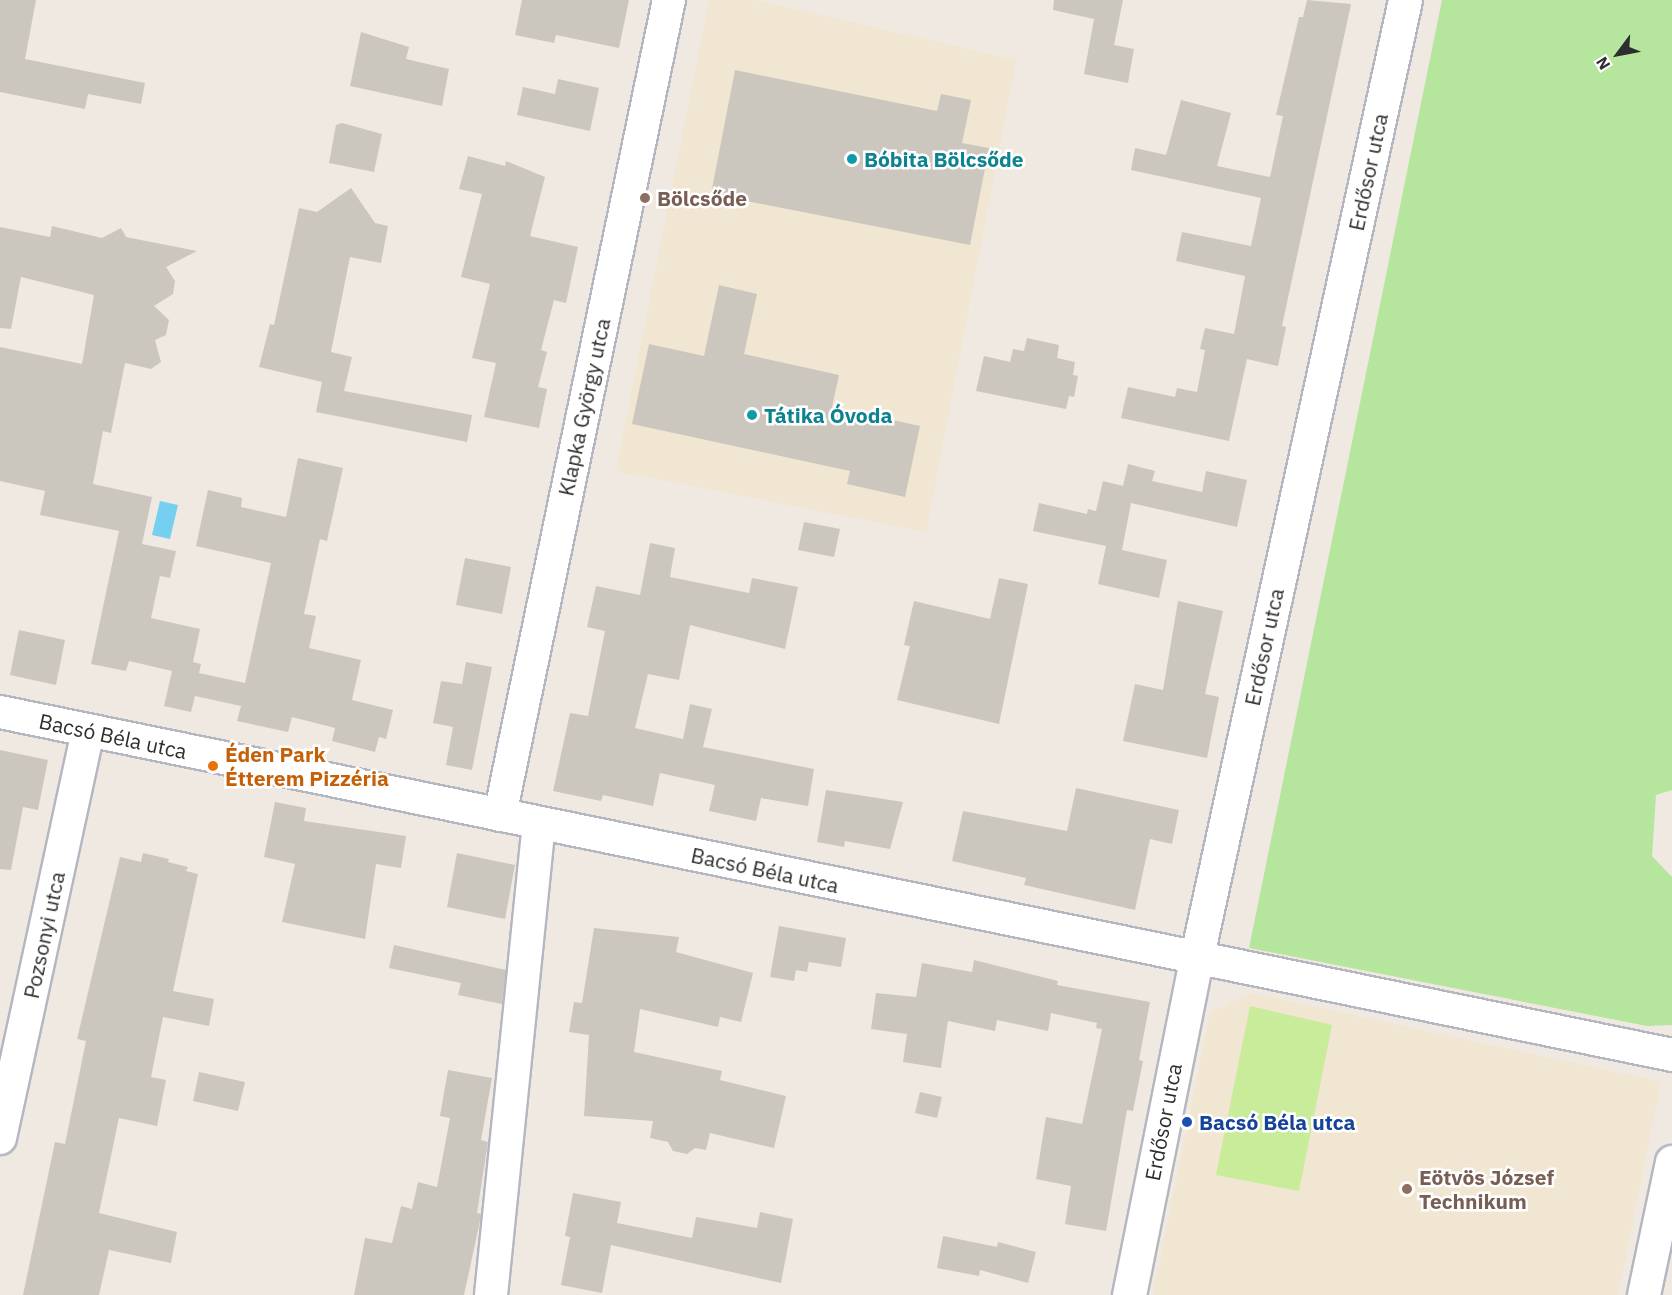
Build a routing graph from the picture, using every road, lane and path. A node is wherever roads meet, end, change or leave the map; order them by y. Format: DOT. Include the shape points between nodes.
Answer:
graph roads {
  1 [pos="669,0"];
  2 [pos="1405,0"];
  3 [pos="0,712"];
  4 [pos="88,731"];
  5 [pos="500,815"];
  6 [pos="539,823"];
  7 [pos="1196,960"];
  8 [pos="1672,1055"];
  9 [pos="0,1138"];
  10 [pos="1672,1162"];
  11 [pos="491,1295"];
  12 [pos="1129,1295"];
  13 [pos="1644,1295"];
  1 -- 5 [label="street, Klapka György utca"];
  2 -- 7 [label="street, Erdősor utca"];
  3 -- 4 [label="street, Bacsó Béla utca"];
  4 -- 5 [label="street, Bacsó Béla utca"];
  4 -- 9 [label="street, Pozsonyi utca"];
  5 -- 6 [label="street, Bacsó Béla utca"];
  6 -- 7 [label="street, Bacsó Béla utca"];
  6 -- 11 [label="street"];
  7 -- 8 [label="street, Bacsó Béla utca"];
  7 -- 12 [label="street, Erdősor utca"];
  10 -- 13 [label="street"];
}
